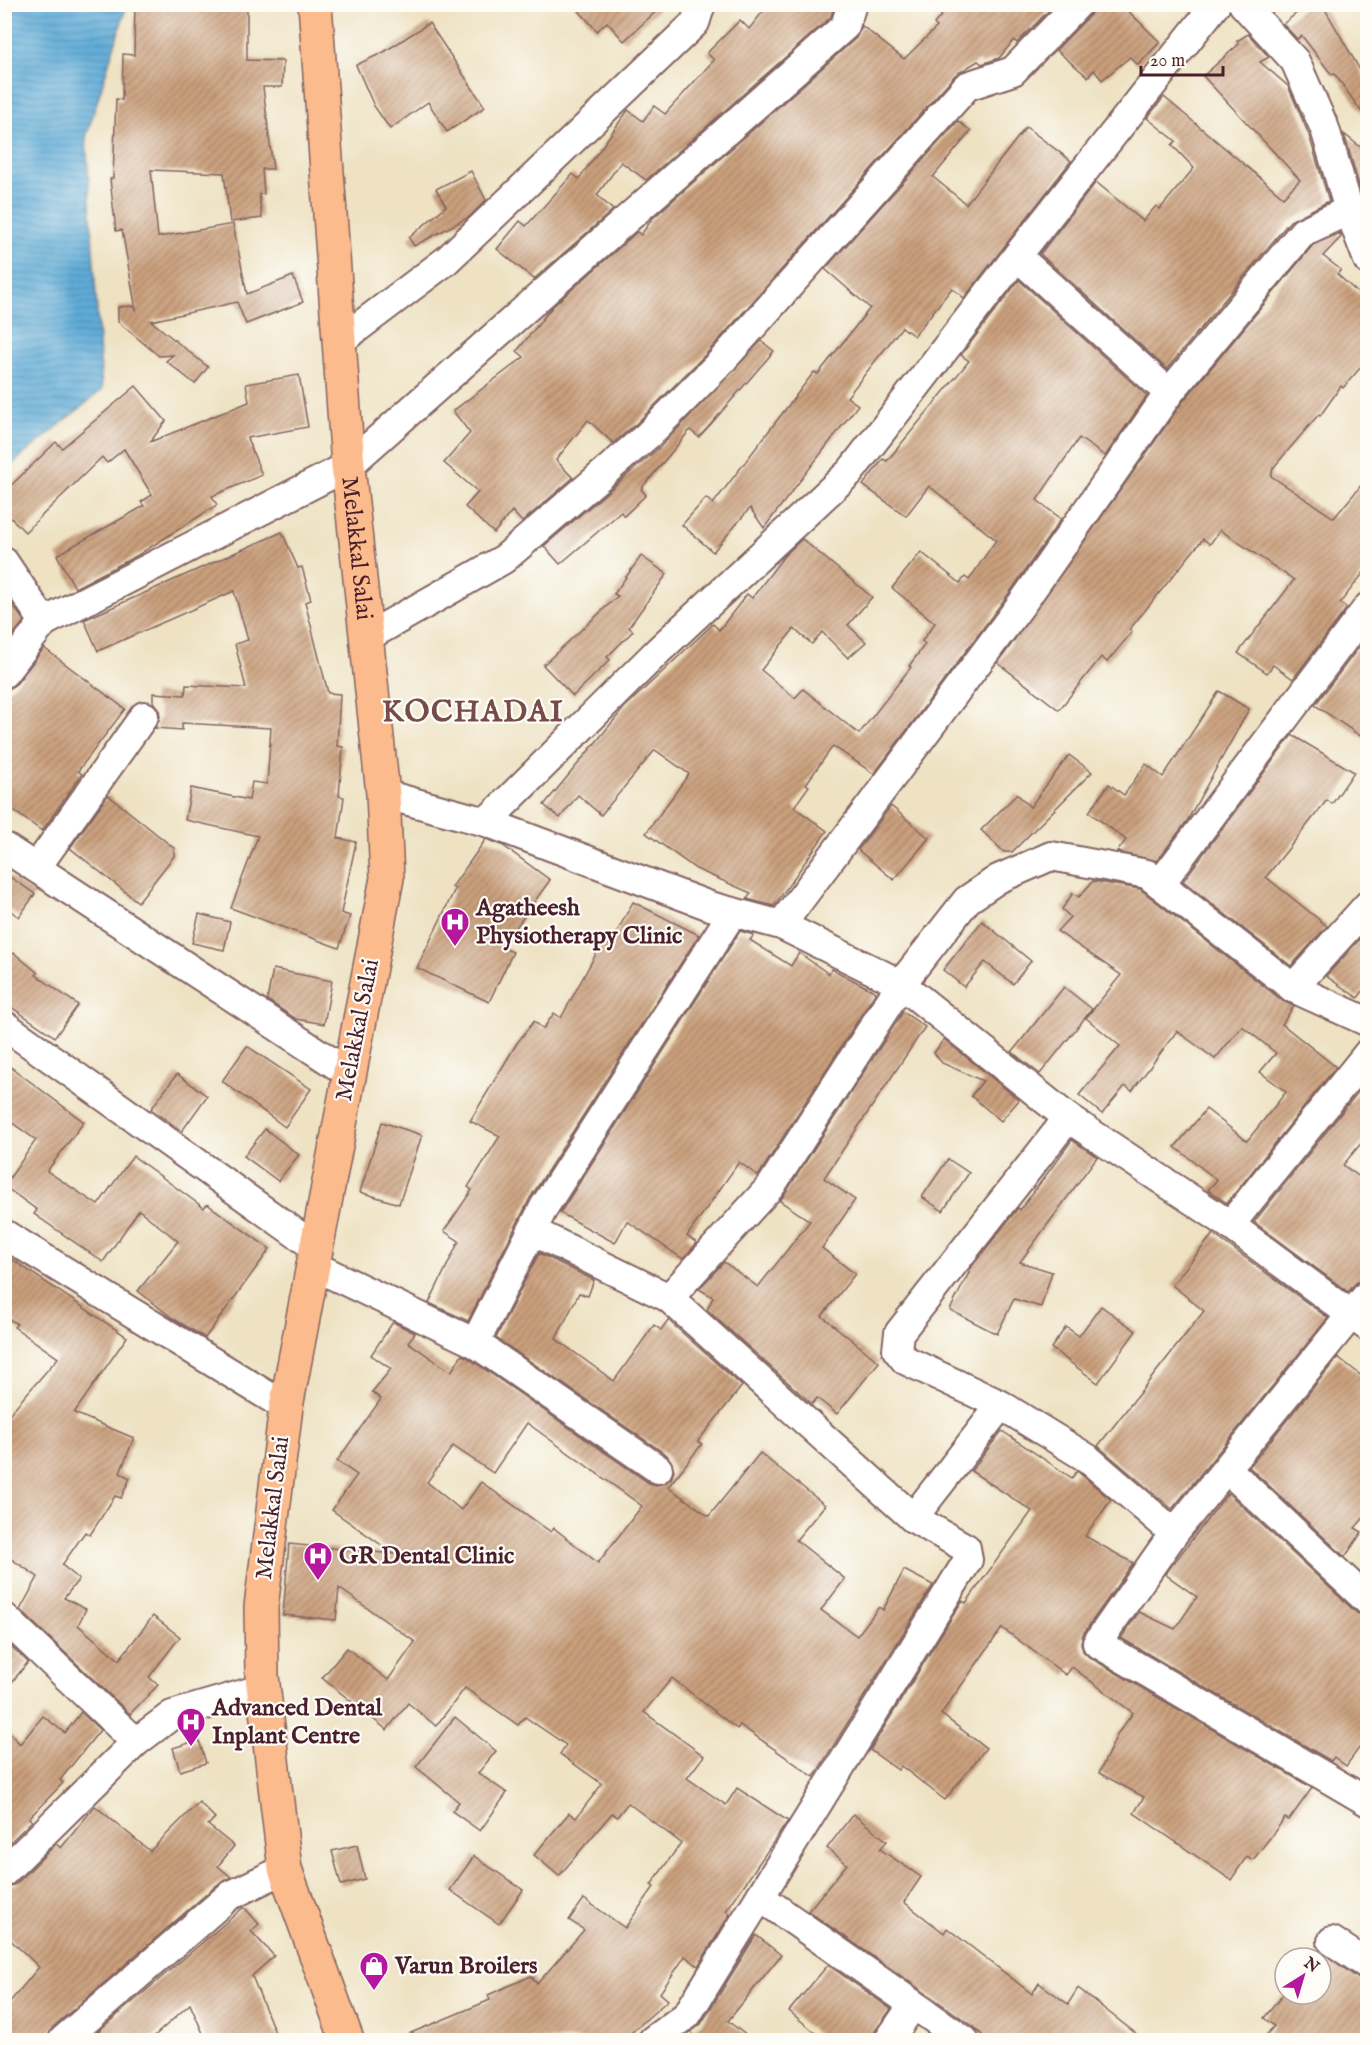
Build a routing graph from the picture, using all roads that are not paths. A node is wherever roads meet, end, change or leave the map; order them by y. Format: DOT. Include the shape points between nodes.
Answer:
graph roads {
  1 [pos="315,4"];
  2 [pos="701,4"];
  3 [pos="852,4"];
  4 [pos="1078,4"];
  5 [pos="1216,4"];
  6 [pos="1255,8"];
  7 [pos="1349,210"];
  8 [pos="1017,256"];
  9 [pos="1368,260"];
  10 [pos="340,341"];
  11 [pos="1169,393"];
  12 [pos="348,466"];
  13 [pos="4,562"];
  14 [pos="1368,607"];
  15 [pos="44,622"];
  16 [pos="367,637"];
  17 [pos="4,673"];
  18 [pos="144,716"];
  19 [pos="383,794"];
  20 [pos="486,822"];
  21 [pos="4,847"];
  22 [pos="36,868"];
  23 [pos="1160,884"];
  24 [pos="1368,905"];
  25 [pos="733,912"];
  26 [pos="781,925"];
  27 [pos="902,984"];
  28 [pos="1293,988"];
  29 [pos="1368,1022"];
  30 [pos="4,1025"];
  31 [pos="1368,1053"];
  32 [pos="351,1074"];
  33 [pos="1068,1118"];
  34 [pos="1230,1225"];
  35 [pos="532,1231"];
  36 [pos="4,1234"];
  37 [pos="314,1256"];
  38 [pos="669,1298"];
  39 [pos="1362,1311"];
  40 [pos="475,1343"];
  41 [pos="1001,1405"];
  42 [pos="286,1407"];
  43 [pos="658,1468"];
  44 [pos="1227,1469"];
  45 [pos="913,1518"];
  46 [pos="1174,1533"];
  47 [pos="1368,1601"];
  48 [pos="4,1617"];
  49 [pos="264,1688"];
  50 [pos="136,1742"];
  51 [pos="1368,1802"];
  52 [pos="285,1869"];
  53 [pos="4,1872"];
  54 [pos="760,1897"];
  55 [pos="1332,1941"];
  56 [pos="1368,1965"];
  57 [pos="914,2005"];
  58 [pos="63,2040"];
  59 [pos="347,2040"];
  60 [pos="653,2040"];
  61 [pos="889,2040"];
  62 [pos="964,2040"];
  1 -- 10 [label="main road, Melakkal Salai"];
  2 -- 10 [label="street" via="695,23 447,260"];
  3 -- 12 [label="street" via="845,26"];
  4 -- 16 [label="street" via="1013,71 967,86 719,364 648,435 504,559"];
  5 -- 8 [label="street"];
  6 -- 7 [label="street" via="1294,61 1325,129"];
  7 -- 9 [label="street"];
  7 -- 11 [label="street" via="1303,232"];
  8 -- 11 [label="street"];
  8 -- 20 [label="street" via="850,472 658,651"];
  10 -- 12 [label="main road, Melakkal Salai"];
  11 -- 26 [label="street" via="1023,602"];
  12 -- 15 [label="street"];
  12 -- 16 [label="main road, Melakkal Salai"];
  13 -- 15 [label="street"];
  14 -- 23 [label="street"];
  15 -- 17 [label="street"];
  16 -- 19 [label="main road, Melakkal Salai"];
  18 -- 22 [label="street"];
  19 -- 20 [label="street"];
  19 -- 32 [label="main road, Melakkal Salai" via="387,878"];
  20 -- 25 [label="street"];
  21 -- 22 [label="street"];
  22 -- 32 [label="street"];
  23 -- 27 [label="street" via="1147,874 1050,856 998,879 967,900"];
  23 -- 28 [label="street"];
  24 -- 28 [label="street"];
  25 -- 26 [label="street"];
  25 -- 35 [label="street"];
  26 -- 27 [label="street"];
  27 -- 33 [label="street"];
  27 -- 38 [label="street" via="771,1186"];
  28 -- 29 [label="street"];
  30 -- 37 [label="street"];
  31 -- 34 [label="street"];
  32 -- 37 [label="main road, Melakkal Salai"];
  33 -- 34 [label="street"];
  33 -- 41 [label="street" via="900,1333 897,1350 905,1360"];
  34 -- 39 [label="street"];
  35 -- 38 [label="street"];
  35 -- 40 [label="street"];
  36 -- 42 [label="street"];
  37 -- 40 [label="street"];
  37 -- 42 [label="main road, Melakkal Salai"];
  38 -- 45 [label="street"];
  39 -- 44 [label="street" via="1265,1417"];
  40 -- 43 [label="street"];
  41 -- 45 [label="street"];
  41 -- 46 [label="street" via="1087,1458"];
  42 -- 49 [label="main road, Melakkal Salai" via="261,1607"];
  44 -- 46 [label="street"];
  44 -- 47 [label="street"];
  45 -- 54 [label="street" via="966,1548 968,1560"];
  46 -- 51 [label="street" via="1097,1643"];
  48 -- 50 [label="street"];
  49 -- 50 [label="street" via="172,1715"];
  49 -- 52 [label="main road, Melakkal Salai"];
  50 -- 53 [label="street"];
  52 -- 58 [label="street" via="229,1896"];
  52 -- 59 [label="main road, Melakkal Salai"];
  54 -- 57 [label="street"];
  54 -- 60 [label="street" via="687,2015"];
  55 -- 56 [label="street"];
  57 -- 61 [label="street"];
  57 -- 62 [label="street"];
}
